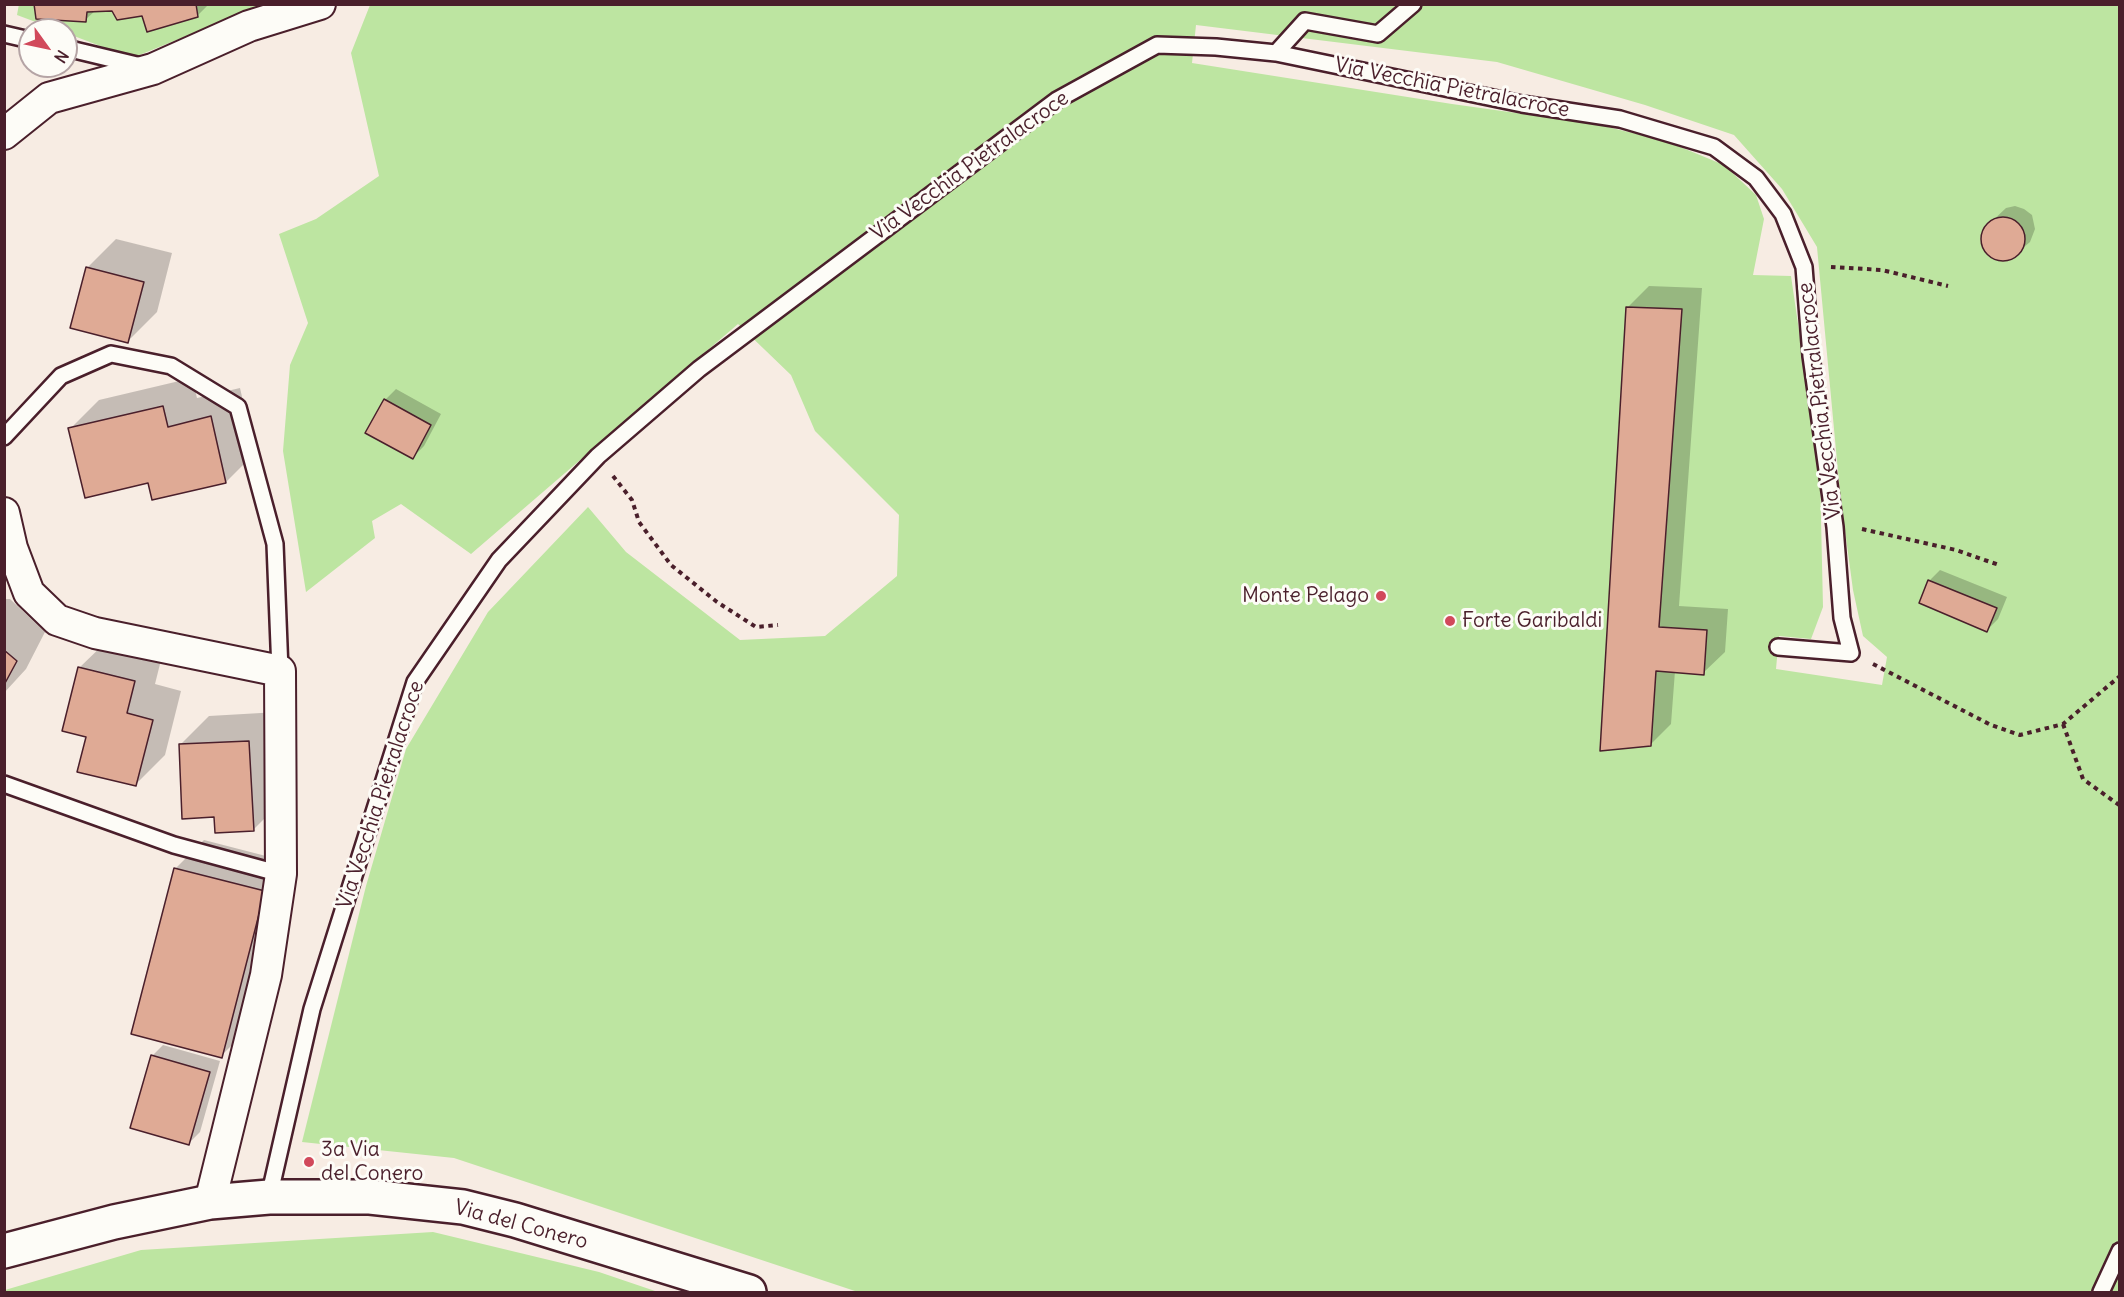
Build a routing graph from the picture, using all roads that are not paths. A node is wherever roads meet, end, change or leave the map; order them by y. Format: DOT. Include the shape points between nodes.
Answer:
graph roads {
  1 [pos="320,4"];
  2 [pos="1413,4"];
  3 [pos="78,51"];
  4 [pos="1276,53"];
  5 [pos="153,69"];
  6 [pos="4,134"];
  7 [pos="4,437"];
  8 [pos="4,513"];
  9 [pos="1778,647"];
  10 [pos="280,671"];
  11 [pos="4,784"];
  12 [pos="281,874"];
  13 [pos="269,1197"];
  14 [pos="210,1202"];
  15 [pos="4,1251"];
  16 [pos="2120,1251"];
  17 [pos="749,1293"];
  18 [pos="2100,1293"];
  1 -- 5 [label="street" via="249,26"];
  2 -- 4 [label="lane" via="1378,34 1305,21"];
  3 -- 5 [label="lane"];
  4 -- 9 [label="lane, Via Vecchia Pietralacroce" via="1522,104 1620,119 1714,147 1756,178 1783,214 1804,267 1842,618 1851,653"];
  4 -- 13 [label="lane, Via Vecchia Pietralacroce" via="1157,45 1057,100 699,369 598,456 499,560 415,682 312,1009"];
  5 -- 6 [label="street" via="49,98"];
  7 -- 10 [label="lane" via="61,376 111,354 171,366 238,407 275,544"];
  8 -- 10 [label="street" via="29,593 57,620 95,633"];
  10 -- 12 [label="street"];
  11 -- 12 [label="lane" via="174,845"];
  12 -- 14 [label="street" via="266,975"];
  13 -- 14 [label="main road, Via del Conero"];
  13 -- 17 [label="main road, Via del Conero" via="370,1197 463,1207"];
  14 -- 15 [label="main road, Via del Conero"];
  16 -- 18 [label="lane"];
}
